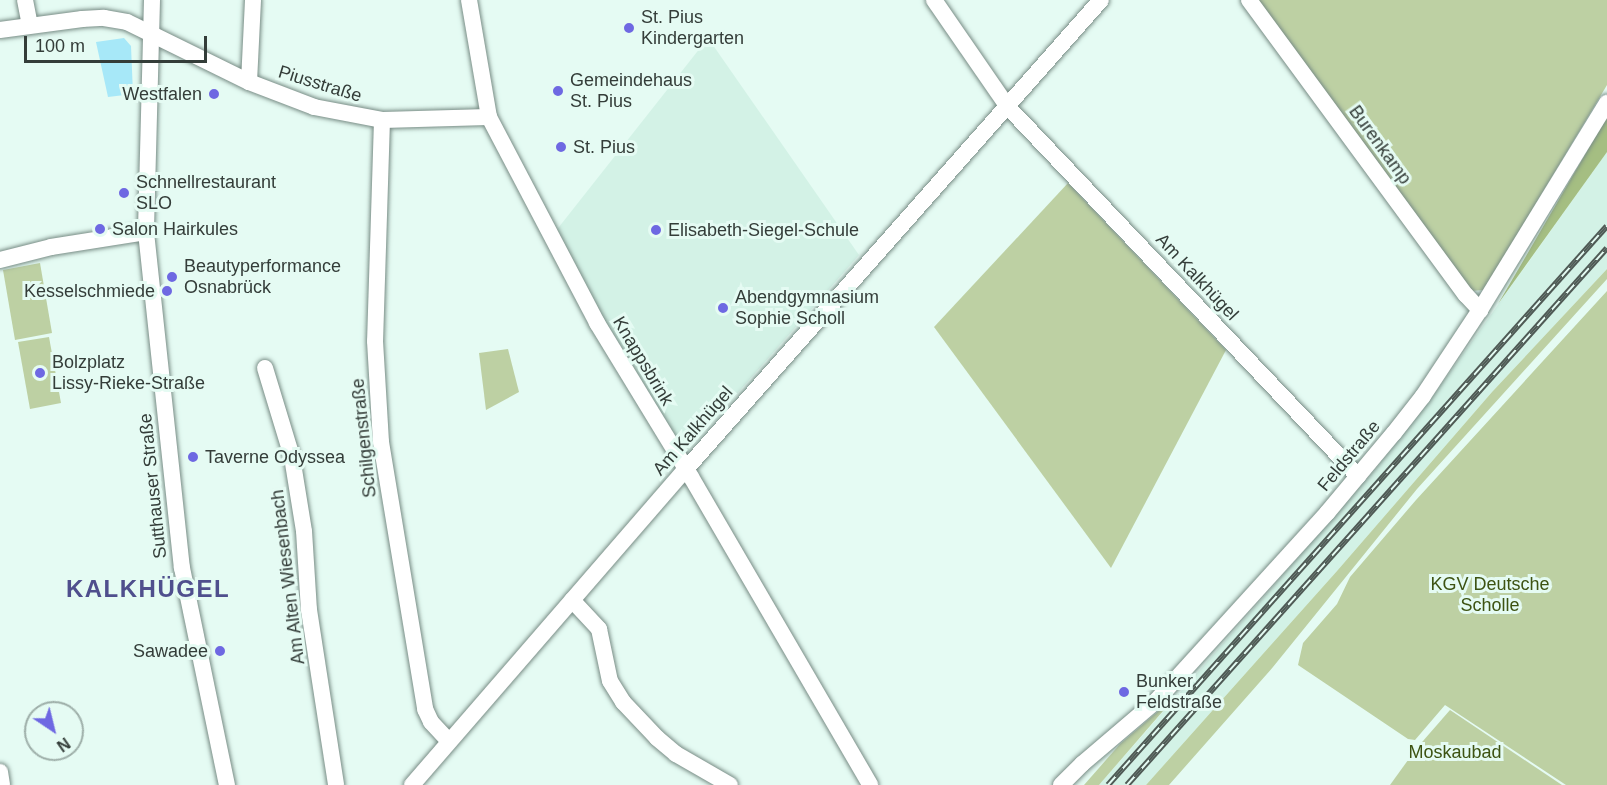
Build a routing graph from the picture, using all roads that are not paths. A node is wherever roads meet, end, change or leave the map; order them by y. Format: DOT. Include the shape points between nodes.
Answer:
graph roads {
  1 [pos="25,0"];
  2 [pos="152,0"];
  3 [pos="254,0"];
  4 [pos="469,0"];
  5 [pos="934,0"];
  6 [pos="1101,0"];
  7 [pos="1249,0"];
  8 [pos="30,25"];
  9 [pos="0,30"];
  10 [pos="152,33"];
  11 [pos="249,82"];
  12 [pos="1607,103"];
  13 [pos="1007,106"];
  14 [pos="489,117"];
  15 [pos="382,120"];
  16 [pos="146,232"];
  17 [pos="0,260"];
  18 [pos="1480,310"];
  19 [pos="265,368"];
  20 [pos="686,469"];
  21 [pos="1358,476"];
  22 [pos="572,600"];
  23 [pos="449,741"];
  24 [pos="0,772"];
  25 [pos="2,785"];
  26 [pos="227,785"];
  27 [pos="336,785"];
  28 [pos="412,785"];
  29 [pos="730,785"];
  30 [pos="870,785"];
  31 [pos="1061,785"];
  1 -- 8 [label="street"];
  2 -- 10 [label="street, Sutthauser Straße"];
  3 -- 11 [label="street"];
  4 -- 14 [label="street, Knappsbrink"];
  5 -- 13 [label="street"];
  6 -- 13 [label="street, Am Kalkhügel"];
  7 -- 18 [label="street, Burenkamp" via="1459,287"];
  8 -- 9 [label="street, Piusstraße"];
  8 -- 10 [label="street, Piusstraße" via="104,18 127,22"];
  10 -- 11 [label="street, Piusstraße"];
  10 -- 16 [label="street, Sutthauser Straße"];
  11 -- 15 [label="street, Piusstraße" via="314,107"];
  12 -- 18 [label="street, Feldstraße"];
  13 -- 20 [label="street, Am Kalkhügel"];
  13 -- 21 [label="street, Am Kalkhügel"];
  14 -- 15 [label="street, Piusstraße"];
  14 -- 20 [label="street, Knappsbrink" via="597,323"];
  15 -- 23 [label="street, Schilgenstraße" via="375,341 381,442 425,709"];
  16 -- 17 [label="street" via="51,247"];
  16 -- 26 [label="street, Sutthauser Straße" via="182,567"];
  18 -- 21 [label="street, Feldstraße" via="1423,396"];
  19 -- 27 [label="street, Am Alten Wiesenbach" via="292,457 304,531 309,610"];
  20 -- 22 [label="street, Am Kalkhügel"];
  20 -- 30 [label="street, Knappsbrink"];
  21 -- 31 [label="street, Feldstraße" via="1156,701"];
  22 -- 23 [label="street, Am Kalkhügel"];
  22 -- 29 [label="street" via="599,629 610,681 623,702 676,754"];
  23 -- 28 [label="street, Am Kalkhügel"];
  24 -- 25 [label="street"];
}
